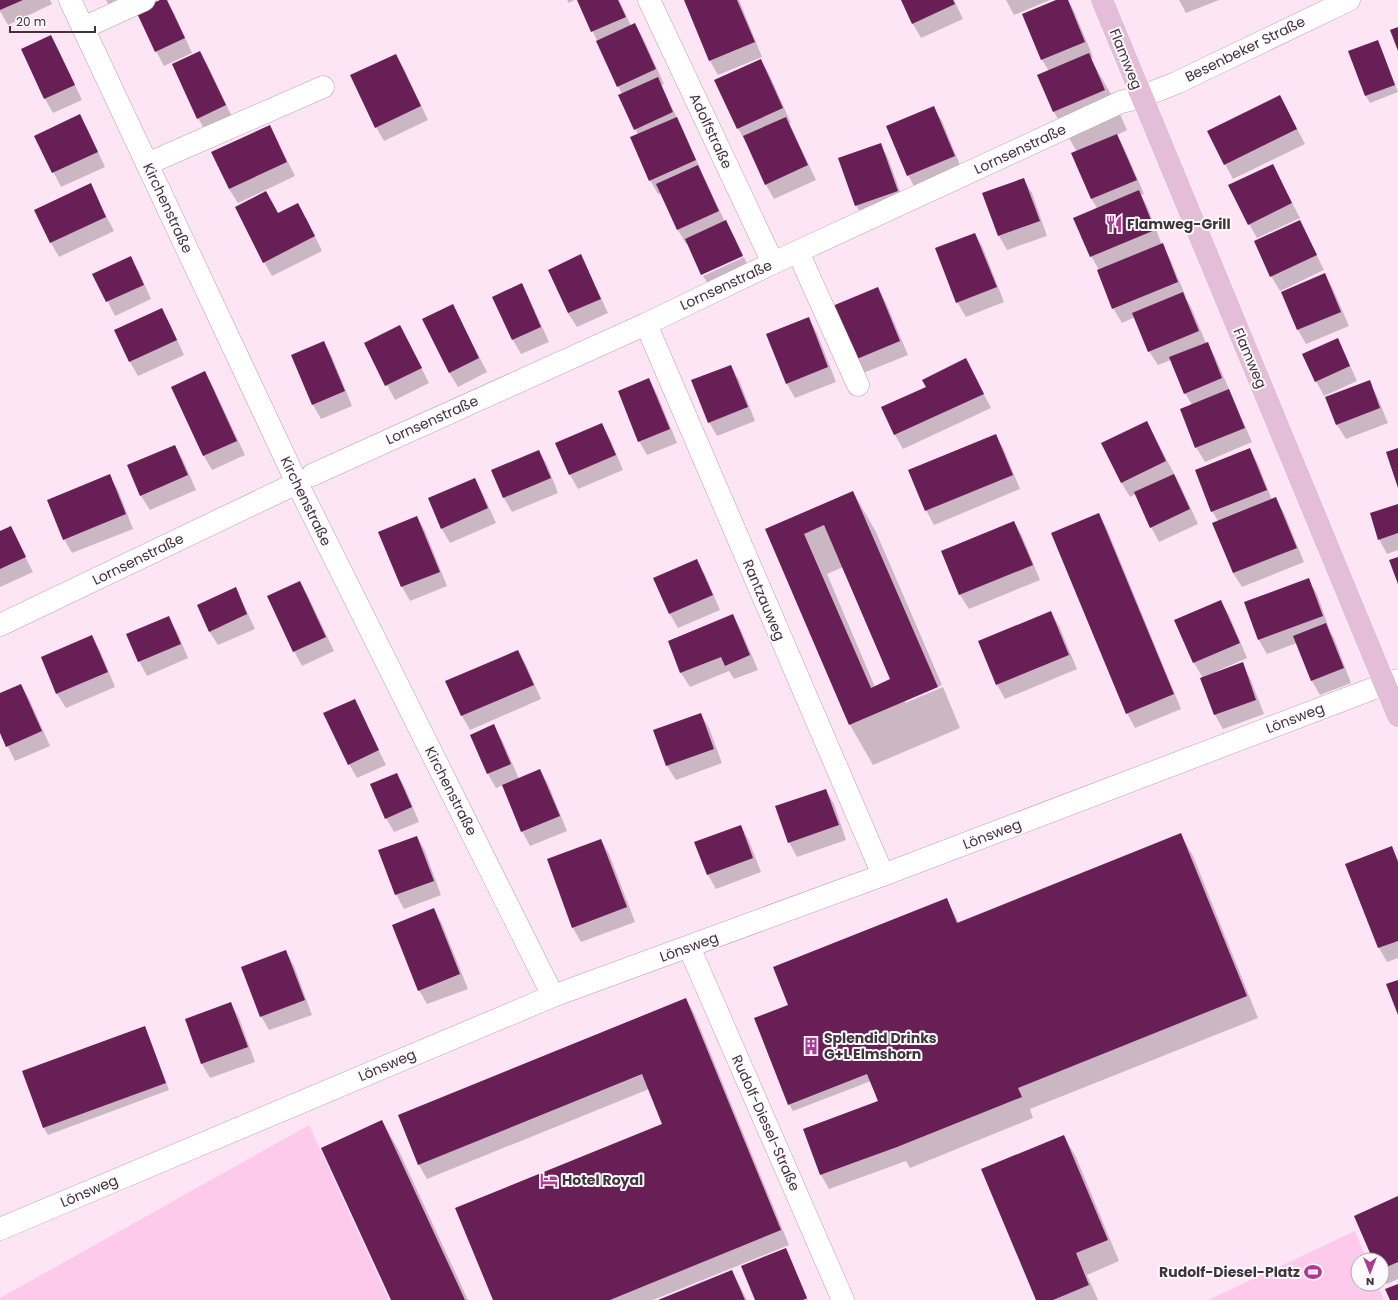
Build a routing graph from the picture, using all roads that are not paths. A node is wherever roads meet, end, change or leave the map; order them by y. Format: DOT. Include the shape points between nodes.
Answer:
graph roads {
  1 [pos="70,0"];
  2 [pos="144,0"];
  3 [pos="649,0"];
  4 [pos="1102,0"];
  5 [pos="1338,2"];
  6 [pos="83,28"];
  7 [pos="323,87"];
  8 [pos="1141,97"];
  9 [pos="147,164"];
  10 [pos="798,252"];
  11 [pos="773,263"];
  12 [pos="646,324"];
  13 [pos="858,385"];
  14 [pos="304,479"];
  15 [pos="0,625"];
  16 [pos="1392,682"];
  17 [pos="1398,716"];
  18 [pos="882,875"];
  19 [pos="689,946"];
  20 [pos="553,996"];
  21 [pos="0,1229"];
  22 [pos="843,1300"];
  1 -- 6 [label="street, Kirchenstraße"];
  2 -- 6 [label="street"];
  3 -- 11 [label="street, Adolfstraße"];
  4 -- 8 [label="main road, Flamweg"];
  5 -- 8 [label="street, Besenbeker Straße"];
  6 -- 9 [label="street, Kirchenstraße"];
  7 -- 9 [label="street"];
  8 -- 10 [label="street, Lornsenstraße" via="1121,102"];
  8 -- 16 [label="main road, Flamweg"];
  9 -- 14 [label="street, Kirchenstraße"];
  10 -- 11 [label="street, Lornsenstraße"];
  10 -- 13 [label="street"];
  11 -- 12 [label="street, Lornsenstraße"];
  12 -- 14 [label="street, Lornsenstraße"];
  12 -- 18 [label="street, Rantzauweg"];
  14 -- 15 [label="street, Lornsenstraße"];
  14 -- 20 [label="street, Kirchenstraße"];
  16 -- 17 [label="main road, Flamweg"];
  16 -- 18 [label="street, Lönsweg"];
  18 -- 19 [label="street, Lönsweg"];
  19 -- 20 [label="street, Lönsweg"];
  19 -- 22 [label="street, Rudolf-Diesel-Straße"];
  20 -- 21 [label="street, Lönsweg"];
}
